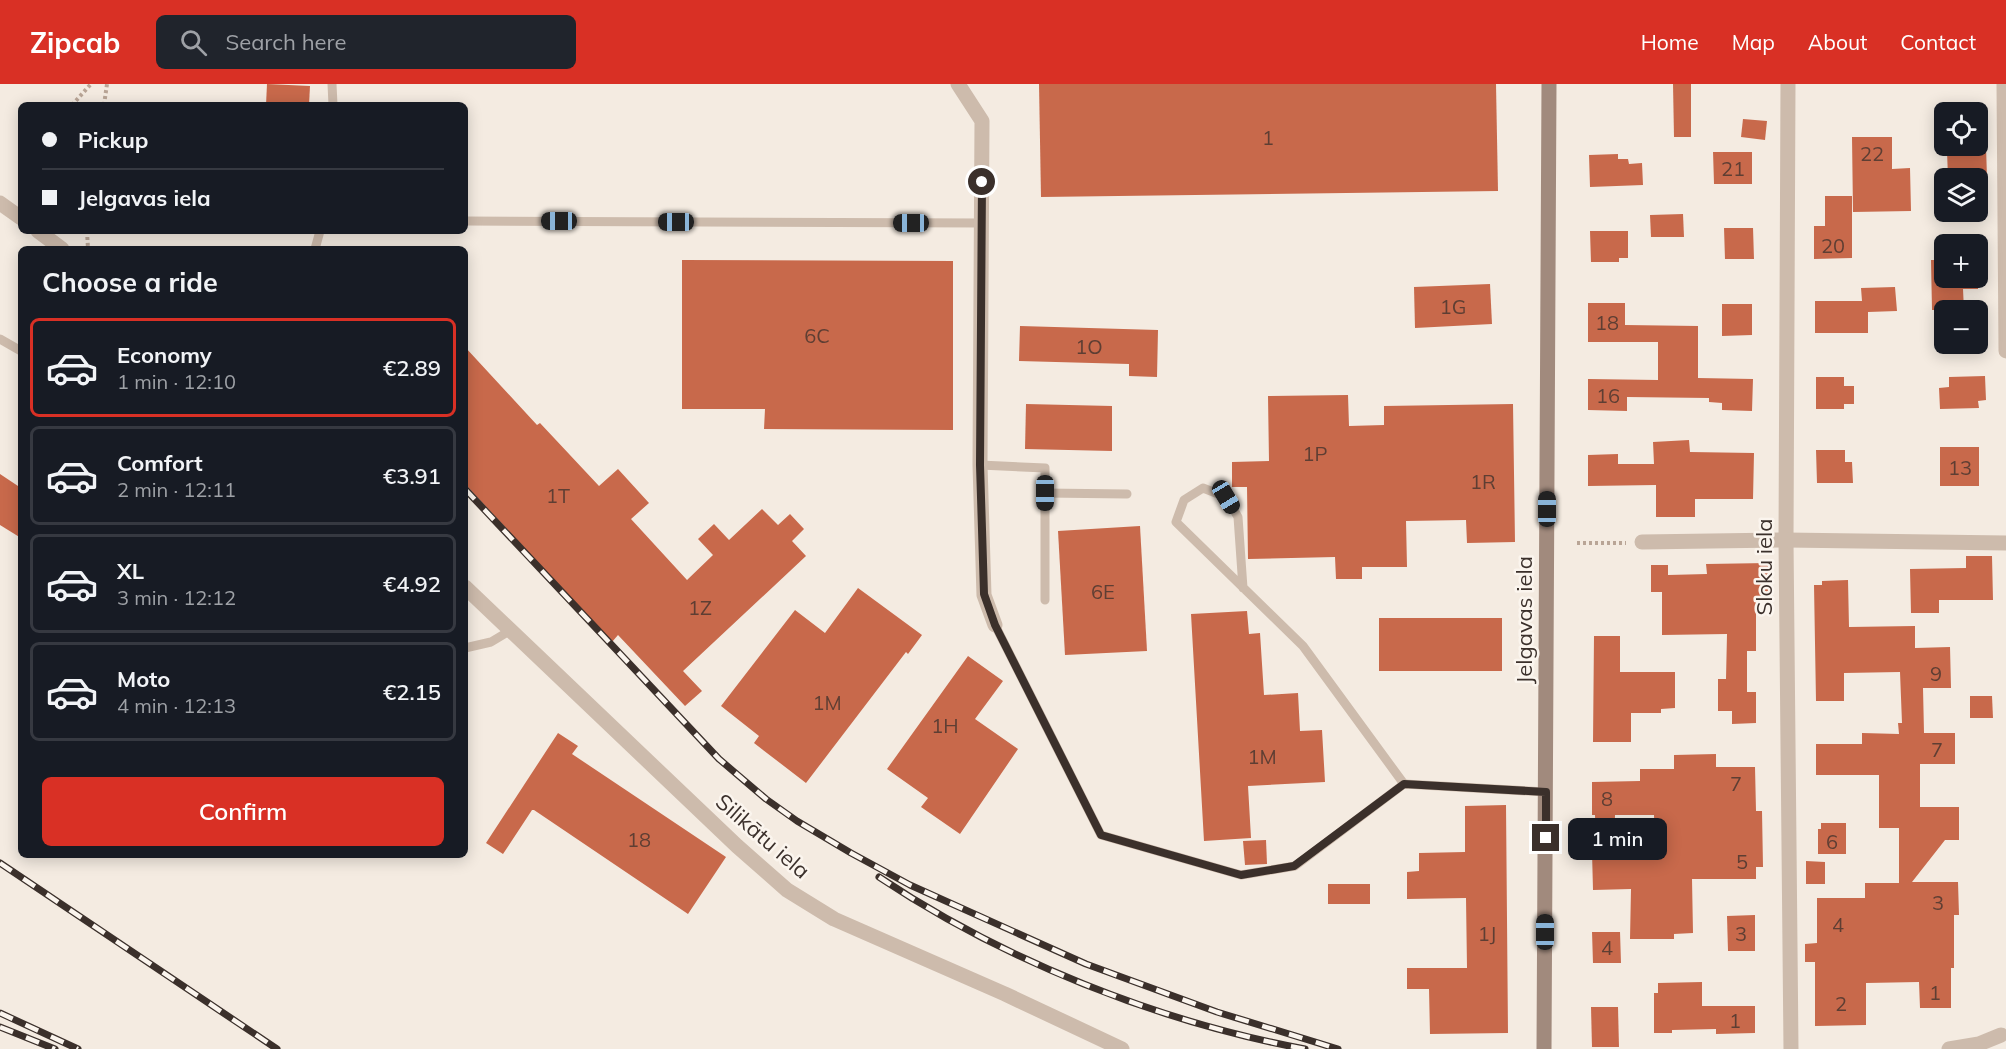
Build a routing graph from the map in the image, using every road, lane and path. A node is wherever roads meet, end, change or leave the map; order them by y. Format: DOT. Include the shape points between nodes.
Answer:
graph roads {
  1 [pos="91,84"];
  2 [pos="107,84"];
  3 [pos="332,84"];
  4 [pos="958,84"];
  5 [pos="1549,84"];
  6 [pos="1788,84"];
  7 [pos="2004,84"];
  8 [pos="75,102"];
  9 [pos="104,102"];
  10 [pos="333,102"];
  11 [pos="0,203"];
  12 [pos="18,216"];
  13 [pos="468,221"];
  14 [pos="982,223"];
  15 [pos="42,234"];
  16 [pos="58,246"];
  17 [pos="0,339"];
  18 [pos="18,349"];
  19 [pos="2006,351"];
  20 [pos="980,465"];
  21 [pos="1045,493"];
  22 [pos="1127,494"];
  23 [pos="1786,540"];
  24 [pos="1642,542"];
  25 [pos="1577,543"];
  26 [pos="2006,543"];
  27 [pos="1243,588"];
  28 [pos="468,590"];
  29 [pos="1044,600"];
  30 [pos="995,625"];
  31 [pos="511,630"];
  32 [pos="468,647"];
  33 [pos="1404,784"];
  34 [pos="1546,792"];
  35 [pos="2004,1032"];
  36 [pos="1122,1049"];
  37 [pos="1545,1049"];
  38 [pos="1791,1049"];
  39 [pos="1949,1049"];
  1 -- 8 [label="path"];
  2 -- 9 [label="path"];
  3 -- 10 [label="lane"];
  4 -- 14 [label="street" via="982,121"];
  5 -- 34 [label="street, Jelgavas iela"];
  6 -- 23 [label="street, Sloku iela"];
  7 -- 19 [label="street"];
  11 -- 12 [label="street"];
  13 -- 14 [label="lane"];
  14 -- 20 [label="street"];
  15 -- 16 [label="street"];
  17 -- 18 [label="lane"];
  20 -- 21 [label="lane" via="1045,468"];
  20 -- 30 [label="street" via="984,594"];
  21 -- 22 [label="lane"];
  21 -- 29 [label="lane"];
  23 -- 24 [label="street"];
  23 -- 26 [label="street"];
  23 -- 38 [label="street, Sloku iela"];
  24 -- 25 [label="path"];
  27 -- 27 [label="lane" via="1176,522 1184,500 1203,488 1226,497 1238,517"];
  27 -- 33 [label="lane" via="1303,646"];
  28 -- 31 [label="street, Silikātu iela"];
  30 -- 33 [label="lane" via="1101,835 1241,875 1294,866"];
  31 -- 32 [label="lane" via="491,642"];
  31 -- 36 [label="street, Silikātu iela" via="787,890 834,919"];
  33 -- 34 [label="lane"];
  34 -- 37 [label="street, Jelgavas iela"];
  35 -- 39 [label="street" via="1978,1044"];
}
